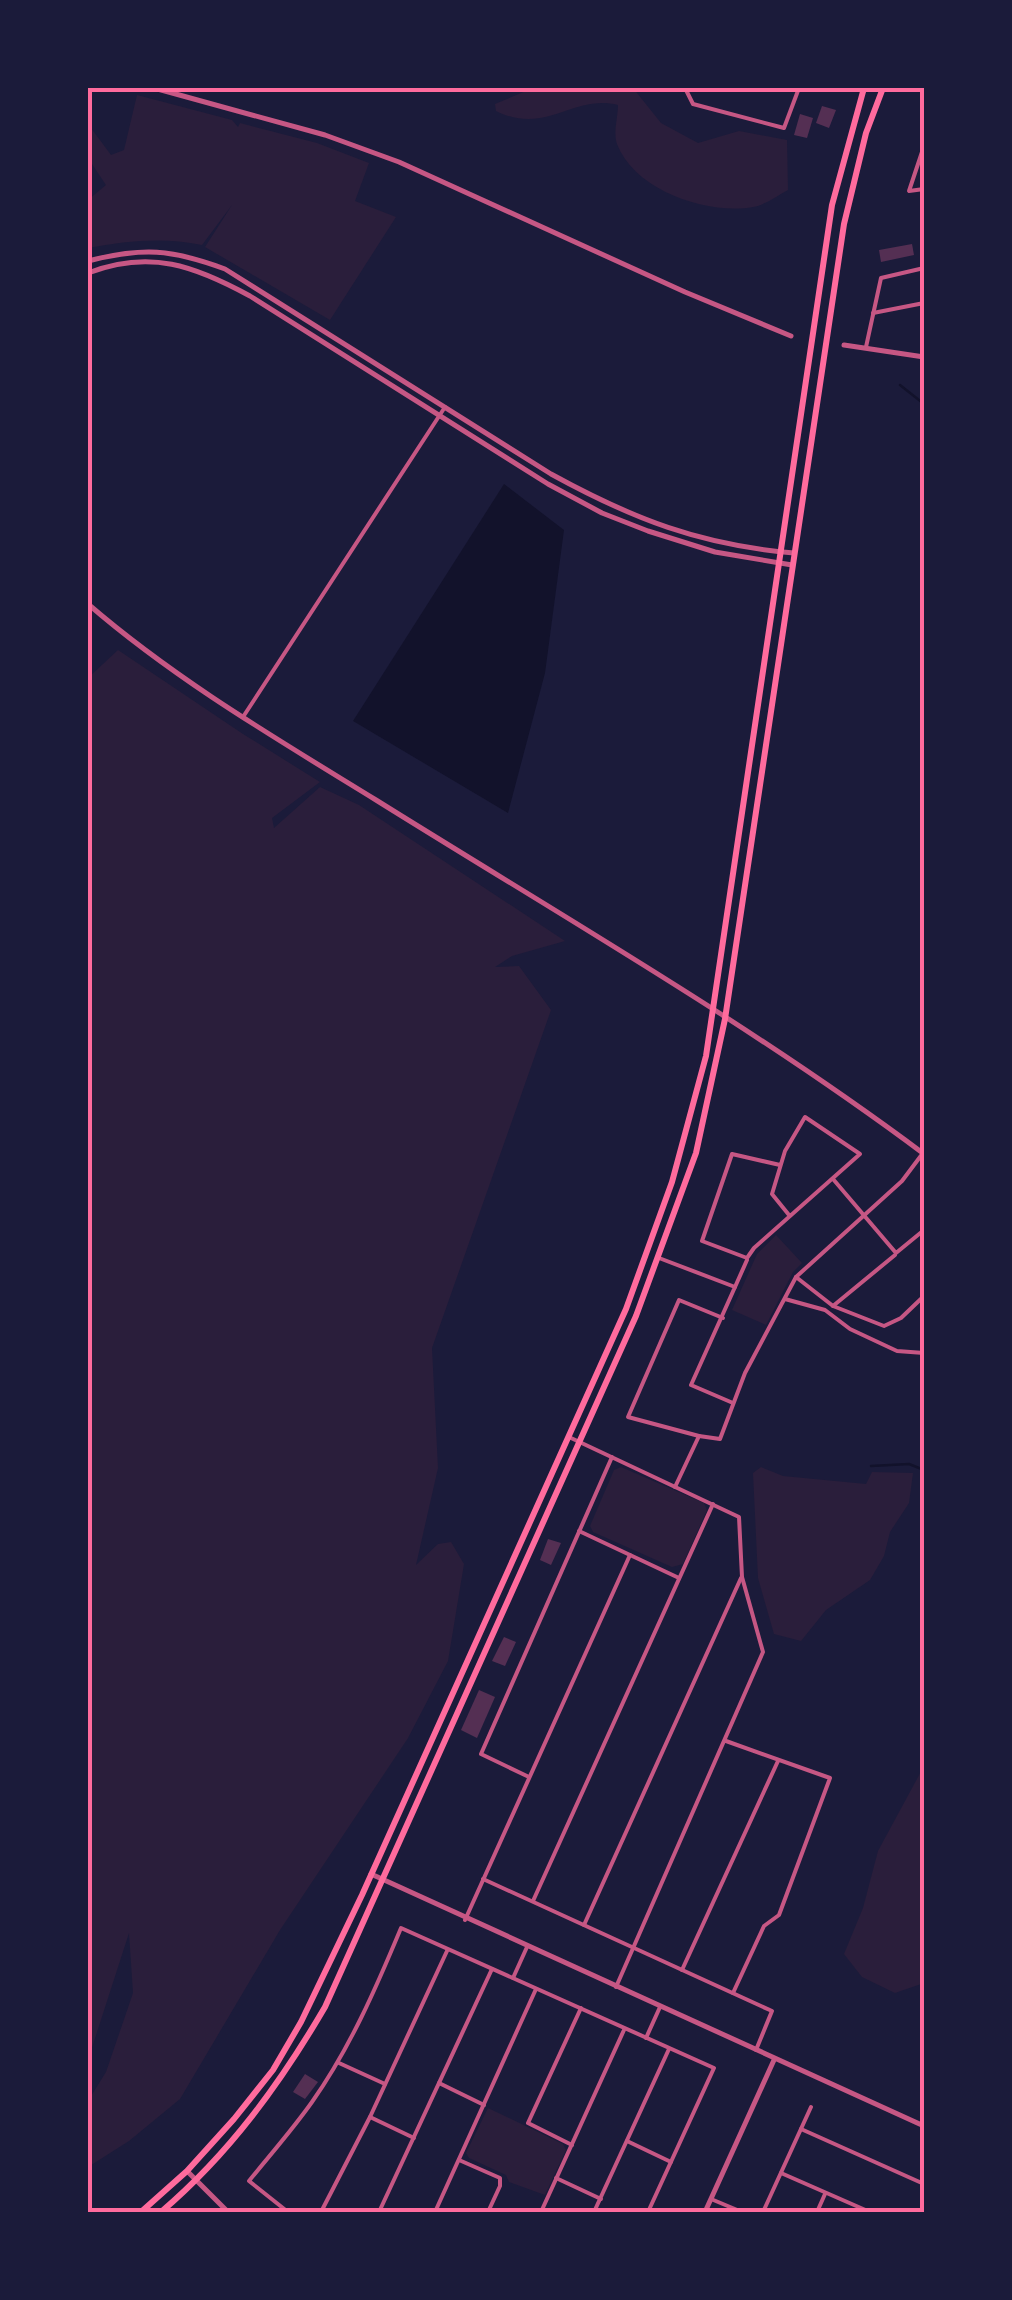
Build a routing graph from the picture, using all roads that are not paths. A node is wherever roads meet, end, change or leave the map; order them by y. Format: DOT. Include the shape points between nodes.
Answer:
graph roads {
  1 [pos="154,88"];
  2 [pos="685,88"];
  3 [pos="800,88"];
  4 [pos="864,88"];
  5 [pos="882,88"];
  6 [pos="924,146"];
  7 [pos="924,189"];
  8 [pos="88,261"];
  9 [pos="924,268"];
  10 [pos="88,273"];
  11 [pos="924,303"];
  12 [pos="873,313"];
  13 [pos="792,336"];
  14 [pos="844,344"];
  15 [pos="866,348"];
  16 [pos="924,357"];
  17 [pos="445,407"];
  18 [pos="439,415"];
  19 [pos="782,552"];
  20 [pos="794,554"];
  21 [pos="780,563"];
  22 [pos="792,565"];
  23 [pos="88,604"];
  24 [pos="243,718"];
  25 [pos="713,1011"];
  26 [pos="725,1019"];
  27 [pos="924,1154"];
  28 [pos="780,1165"];
  29 [pos="833,1179"];
  30 [pos="790,1215"];
  31 [pos="865,1216"];
  32 [pos="924,1230"];
  33 [pos="896,1253"];
  34 [pos="658,1258"];
  35 [pos="747,1258"];
  36 [pos="796,1277"];
  37 [pos="735,1288"];
  38 [pos="924,1296"];
  39 [pos="785,1299"];
  40 [pos="833,1306"];
  41 [pos="723,1318"];
  42 [pos="924,1353"];
  43 [pos="733,1403"];
  44 [pos="567,1436"];
  45 [pos="699,1436"];
  46 [pos="580,1442"];
  47 [pos="612,1457"];
  48 [pos="676,1487"];
  49 [pos="713,1504"];
  50 [pos="580,1531"];
  51 [pos="630,1555"];
  52 [pos="742,1577"];
  53 [pos="680,1578"];
  54 [pos="726,1741"];
  55 [pos="778,1762"];
  56 [pos="530,1776"];
  57 [pos="371,1874"];
  58 [pos="484,1879"];
  59 [pos="383,1880"];
  60 [pos="534,1901"];
  61 [pos="466,1920"];
  62 [pos="584,1925"];
  63 [pos="527,1947"];
  64 [pos="633,1948"];
  65 [pos="448,1949"];
  66 [pos="492,1968"];
  67 [pos="682,1970"];
  68 [pos="513,1978"];
  69 [pos="616,1986"];
  70 [pos="536,1988"];
  71 [pos="733,1993"];
  72 [pos="660,2007"];
  73 [pos="581,2008"];
  74 [pos="625,2028"];
  75 [pos="646,2038"];
  76 [pos="670,2048"];
  77 [pos="756,2051"];
  78 [pos="774,2060"];
  79 [pos="338,2062"];
  80 [pos="439,2082"];
  81 [pos="385,2084"];
  82 [pos="484,2105"];
  83 [pos="810,2107"];
  84 [pos="370,2118"];
  85 [pos="924,2126"];
  86 [pos="801,2128"];
  87 [pos="414,2138"];
  88 [pos="627,2141"];
  89 [pos="572,2145"];
  90 [pos="459,2160"];
  91 [pos="671,2162"];
  92 [pos="187,2172"];
  93 [pos="781,2173"];
  94 [pos="556,2178"];
  95 [pos="196,2181"];
  96 [pos="924,2184"];
  97 [pos="826,2193"];
  98 [pos="601,2199"];
  99 [pos="711,2200"];
  100 [pos="279,2210"];
  101 [pos="141,2212"];
  102 [pos="160,2212"];
  103 [pos="228,2212"];
  104 [pos="288,2212"];
  105 [pos="321,2212"];
  106 [pos="380,2212"];
  107 [pos="435,2212"];
  108 [pos="488,2212"];
  109 [pos="541,2212"];
  110 [pos="594,2212"];
  111 [pos="648,2212"];
  112 [pos="705,2212"];
  113 [pos="742,2212"];
  114 [pos="764,2212"];
  115 [pos="817,2212"];
  116 [pos="870,2212"];
  1 -- 13 [label="street" via="398,162"];
  2 -- 3 [label="street" via="693,104 784,128"];
  4 -- 19 [label="main road" via="832,205"];
  5 -- 20 [label="main road" via="844,224"];
  6 -- 7 [label="street" via="909,191"];
  8 -- 17 [label="street" via="150,251 184,254 225,270"];
  9 -- 12 [label="street" via="881,278"];
  10 -- 18 [label="street" via="130,262 204,271"];
  11 -- 12 [label="street"];
  12 -- 15 [label="street"];
  14 -- 15 [label="street"];
  15 -- 16 [label="street"];
  17 -- 18 [label="street"];
  17 -- 19 [label="street" via="551,474 651,524"];
  18 -- 21 [label="street" via="602,513 715,552"];
  18 -- 24 [label="street"];
  19 -- 20 [label="street"];
  19 -- 21 [label="main road"];
  20 -- 22 [label="main road"];
  21 -- 22 [label="street"];
  21 -- 25 [label="main road"];
  22 -- 26 [label="main road"];
  23 -- 24 [label="street"];
  24 -- 25 [label="street"];
  25 -- 26 [label="street"];
  25 -- 44 [label="main road" via="654,1237"];
  26 -- 27 [label="street"];
  26 -- 34 [label="main road" via="704,1124"];
  27 -- 31 [label="street"];
  28 -- 29 [label="street" via="806,1117 860,1154"];
  28 -- 30 [label="street" via="772,1194"];
  28 -- 35 [label="street" via="732,1154 702,1240"];
  29 -- 30 [label="street"];
  29 -- 31 [label="street"];
  30 -- 35 [label="street"];
  31 -- 33 [label="street"];
  31 -- 36 [label="street"];
  32 -- 33 [label="street"];
  33 -- 40 [label="street"];
  34 -- 37 [label="street"];
  34 -- 46 [label="main road"];
  35 -- 37 [label="street"];
  36 -- 39 [label="street"];
  36 -- 40 [label="street"];
  37 -- 41 [label="street"];
  38 -- 40 [label="street" via="884,1326"];
  39 -- 42 [label="street" via="824,1310 897,1352"];
  39 -- 43 [label="street"];
  41 -- 43 [label="street" via="692,1385"];
  41 -- 45 [label="street" via="679,1300 628,1417"];
  43 -- 45 [label="street" via="720,1439"];
  44 -- 46 [label="street"];
  44 -- 57 [label="main road"];
  45 -- 48 [label="street"];
  46 -- 47 [label="street"];
  46 -- 59 [label="main road"];
  47 -- 48 [label="street"];
  47 -- 50 [label="street"];
  48 -- 49 [label="street"];
  49 -- 52 [label="street" via="740,1516"];
  49 -- 53 [label="street"];
  50 -- 51 [label="street"];
  50 -- 56 [label="street" via="481,1754"];
  51 -- 53 [label="street"];
  51 -- 56 [label="street"];
  52 -- 54 [label="street" via="763,1652"];
  52 -- 62 [label="street"];
  53 -- 60 [label="street"];
  54 -- 55 [label="street"];
  54 -- 64 [label="street"];
  55 -- 67 [label="street"];
  55 -- 71 [label="street" via="830,1778 780,1915 764,1926"];
  56 -- 58 [label="street"];
  57 -- 59 [label="street"];
  57 -- 92 [label="main road" via="273,2070"];
  58 -- 60 [label="street"];
  58 -- 61 [label="street"];
  59 -- 61 [label="street"];
  59 -- 95 [label="main road" via="304,2042 249,2123"];
  60 -- 62 [label="street"];
  61 -- 63 [label="street"];
  62 -- 64 [label="street"];
  63 -- 68 [label="street"];
  63 -- 69 [label="street"];
  64 -- 67 [label="street"];
  64 -- 69 [label="street"];
  65 -- 66 [label="street"];
  65 -- 79 [label="street" via="402,1928"];
  65 -- 81 [label="street"];
  66 -- 68 [label="street"];
  66 -- 80 [label="street"];
  67 -- 71 [label="street"];
  68 -- 70 [label="street"];
  69 -- 72 [label="street"];
  70 -- 73 [label="street"];
  70 -- 82 [label="street"];
  71 -- 77 [label="street" via="772,2011"];
  72 -- 75 [label="street"];
  72 -- 77 [label="street"];
  73 -- 74 [label="street"];
  73 -- 89 [label="street" via="528,2123"];
  74 -- 75 [label="street"];
  74 -- 89 [label="street"];
  75 -- 76 [label="street"];
  76 -- 88 [label="street"];
  76 -- 91 [label="street" via="714,2068"];
  77 -- 78 [label="street"];
  78 -- 85 [label="street"];
  78 -- 99 [label="street"];
  79 -- 81 [label="street"];
  79 -- 100 [label="street" via="249,2182"];
  80 -- 82 [label="street"];
  80 -- 87 [label="street"];
  81 -- 84 [label="street"];
  82 -- 90 [label="street"];
  83 -- 86 [label="street"];
  84 -- 87 [label="street"];
  84 -- 105 [label="street"];
  86 -- 93 [label="street"];
  86 -- 96 [label="street"];
  87 -- 106 [label="street"];
  88 -- 91 [label="street"];
  88 -- 98 [label="street"];
  89 -- 94 [label="street"];
  90 -- 107 [label="street"];
  90 -- 108 [label="street" via="500,2178"];
  91 -- 111 [label="street"];
  92 -- 95 [label="street"];
  92 -- 101 [label="main road"];
  93 -- 97 [label="street"];
  93 -- 114 [label="street"];
  94 -- 98 [label="street"];
  94 -- 109 [label="street"];
  95 -- 102 [label="main road"];
  95 -- 103 [label="street"];
  97 -- 115 [label="street"];
  97 -- 116 [label="street"];
  98 -- 110 [label="street"];
  99 -- 112 [label="street"];
  99 -- 113 [label="street"];
  100 -- 104 [label="street"];
}
